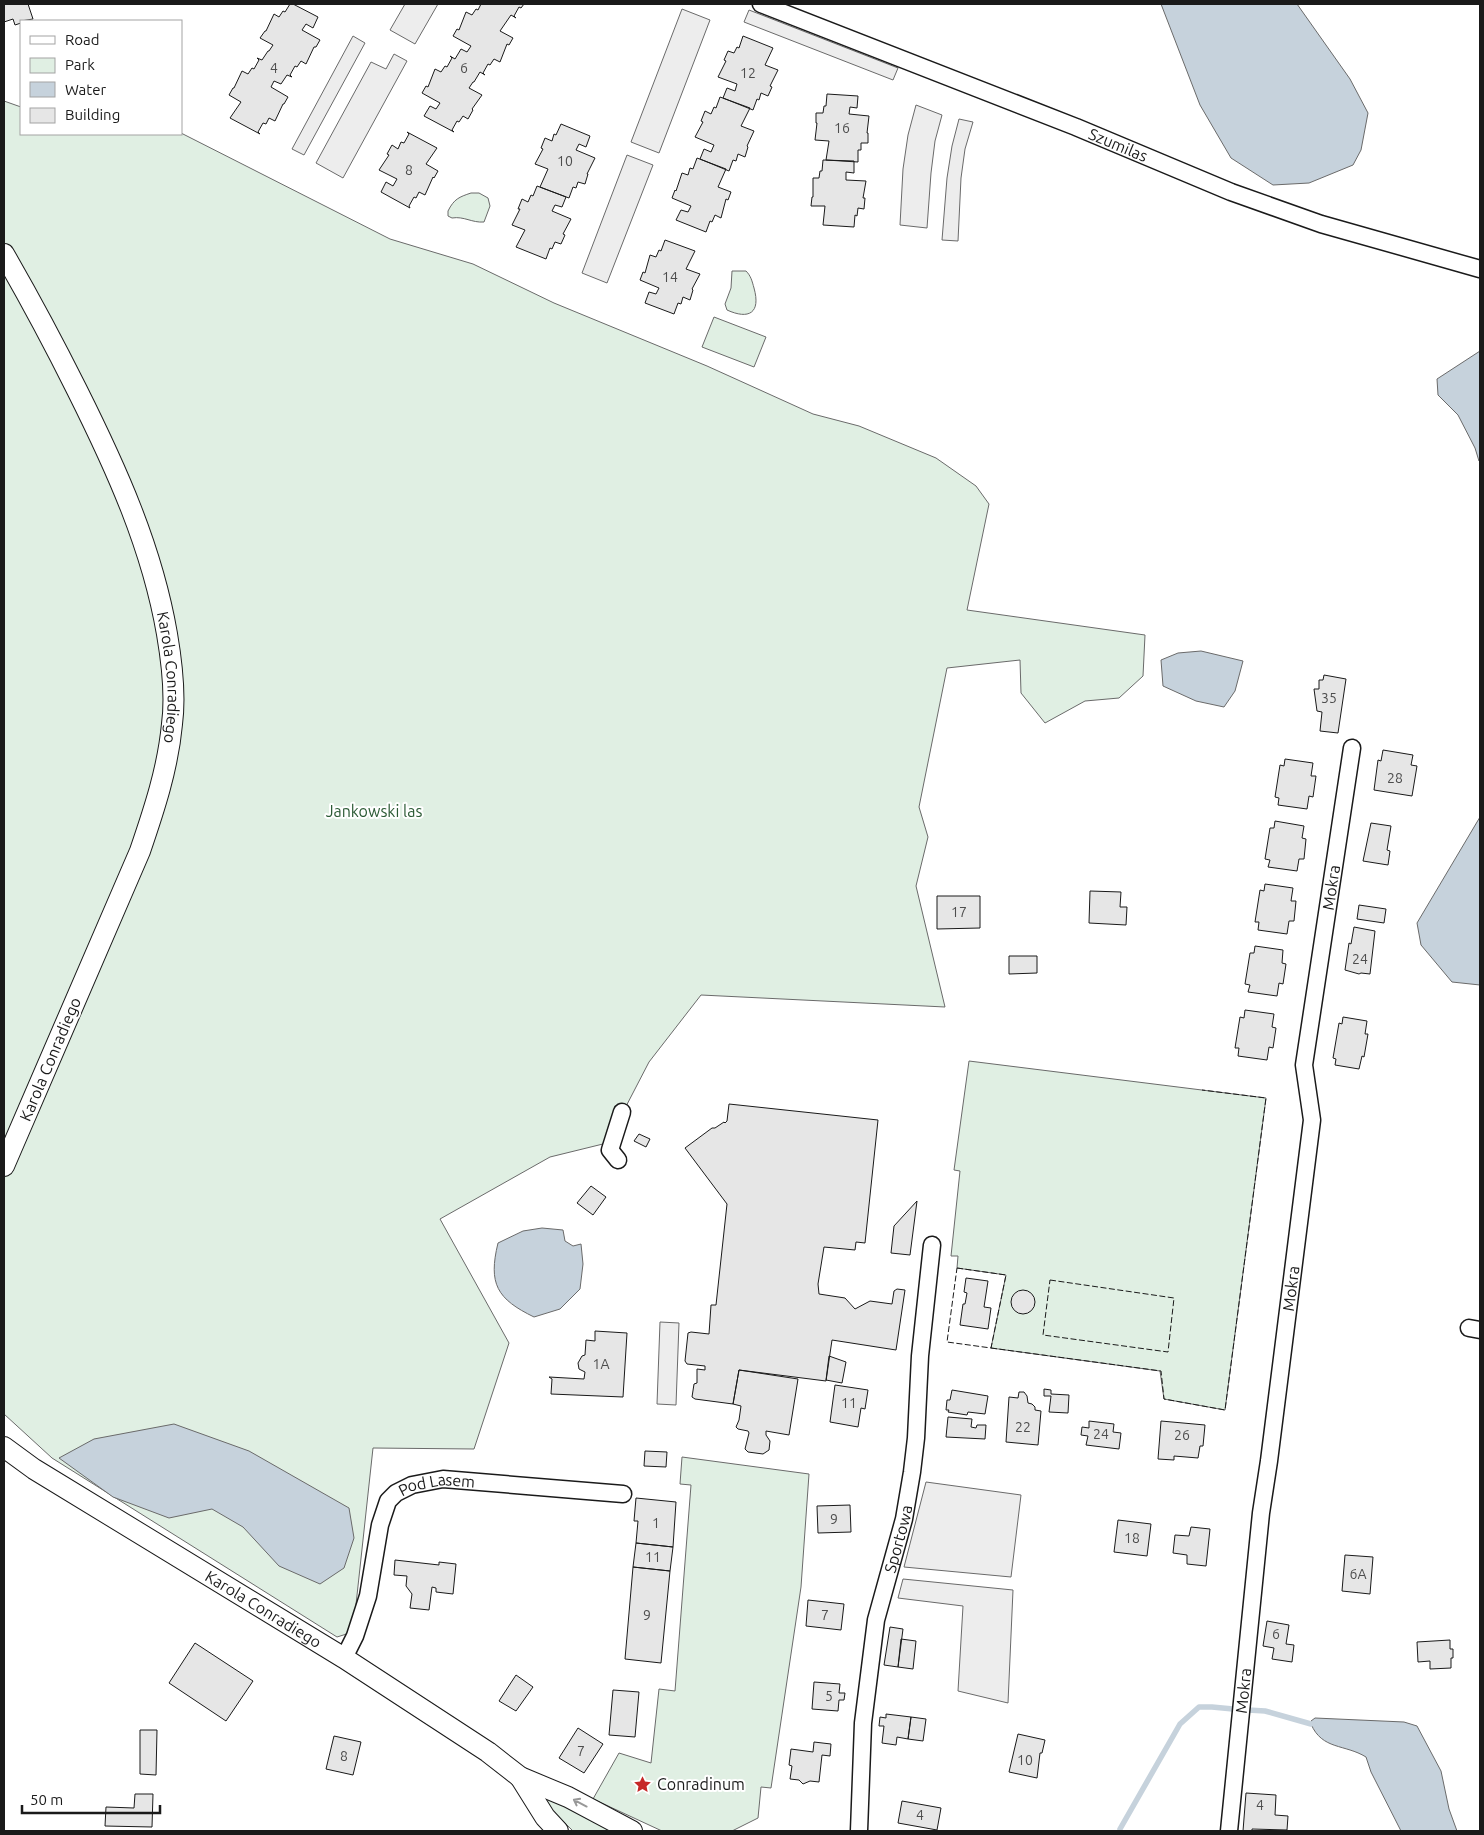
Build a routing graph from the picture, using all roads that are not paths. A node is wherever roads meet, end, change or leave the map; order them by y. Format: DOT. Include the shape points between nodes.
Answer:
graph roads {
  1 [pos="762,4"];
  2 [pos="4,254"];
  3 [pos="1480,269"];
  4 [pos="1352,748"];
  5 [pos="622,1112"];
  6 [pos="618,1160"];
  7 [pos="4,1166"];
  8 [pos="932,1244"];
  9 [pos="4,1447"];
  10 [pos="623,1494"];
  11 [pos="344,1658"];
  12 [pos="520,1777"];
  13 [pos="624,1829"];
  14 [pos="558,1831"];
  15 [pos="859,1831"];
  16 [pos="1229,1831"];
  1 -- 3 [label="street, Szumilas" via="1076,127 1231,192 1320,224"];
  2 -- 7 [label="street, Karola Conradiego" via="99,433 144,540 171,657 173,722 167,763 140,852"];
  4 -- 16 [label="street, Mokra" via="1304,1065 1312,1120 1261,1513"];
  5 -- 6 [label="street" via="610,1150"];
  8 -- 15 [label="street, Sportowa" via="912,1472 904,1519 876,1620 863,1723"];
  9 -- 11 [label="street, Karola Conradiego" via="34,1469"];
  10 -- 11 [label="street, Pod Lasem" via="443,1479 412,1485 396,1493 388,1501 380,1525 368,1596"];
  11 -- 12 [label="street, Karola Conradiego" via="488,1752"];
  13 -- 12 [label="street, Karola Conradiego, one-way" via="568,1797"];
  12 -- 14 [label="street, Karola Conradiego" via="545,1818"];
}
